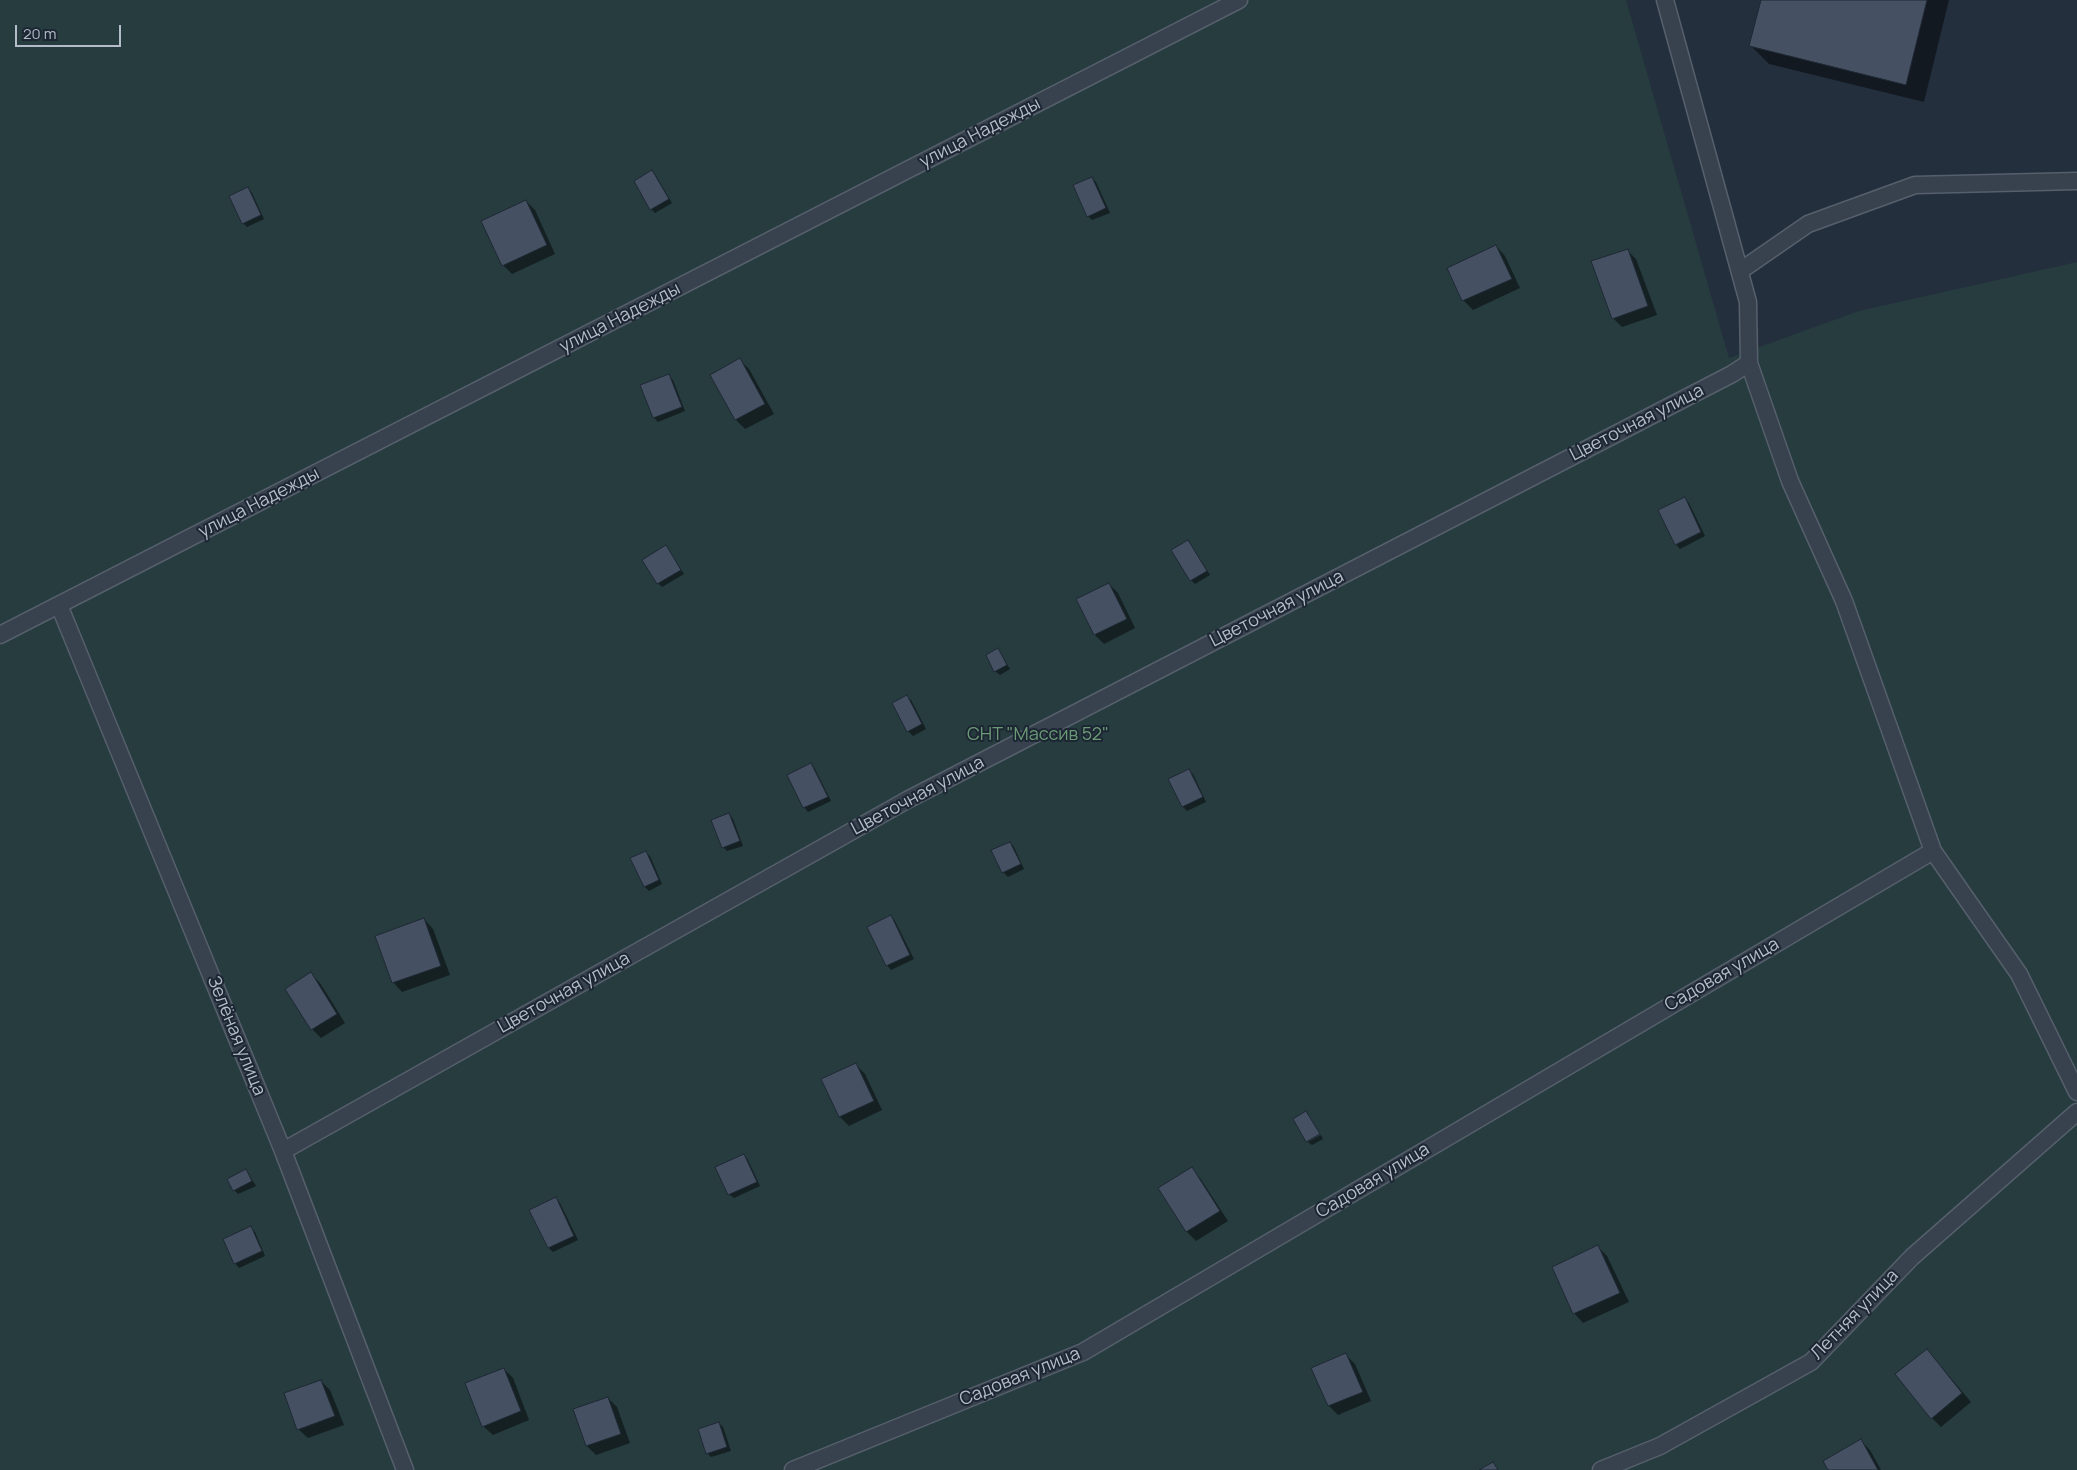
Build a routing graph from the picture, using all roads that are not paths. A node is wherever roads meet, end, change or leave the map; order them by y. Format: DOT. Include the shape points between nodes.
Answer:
graph roads {
  1 [pos="1239,0"];
  2 [pos="1665,0"];
  3 [pos="2077,181"];
  4 [pos="1740,271"];
  5 [pos="1750,363"];
  6 [pos="59,605"];
  7 [pos="0,635"];
  8 [pos="1933,851"];
  9 [pos="2077,1092"];
  10 [pos="2077,1112"];
  11 [pos="283,1151"];
  12 [pos="406,1470"];
  13 [pos="793,1470"];
  14 [pos="1601,1470"];
  1 -- 6 [label="lane, улица Надежды"];
  2 -- 4 [label="lane"];
  3 -- 4 [label="lane" via="1915,186 1808,224"];
  4 -- 5 [label="lane" via="1748,302"];
  5 -- 8 [label="lane" via="1790,481 1844,601"];
  5 -- 11 [label="lane, Цветочная улица" via="909,798"];
  6 -- 7 [label="lane, улица Надежды"];
  6 -- 11 [label="lane, Зелёная улица"];
  8 -- 9 [label="lane" via="2019,974"];
  8 -- 13 [label="lane, Садовая улица" via="1082,1352"];
  10 -- 14 [label="lane, Летняя улица" via="1912,1257 1811,1362 1660,1446"];
  11 -- 12 [label="lane, Зелёная улица"];
}
